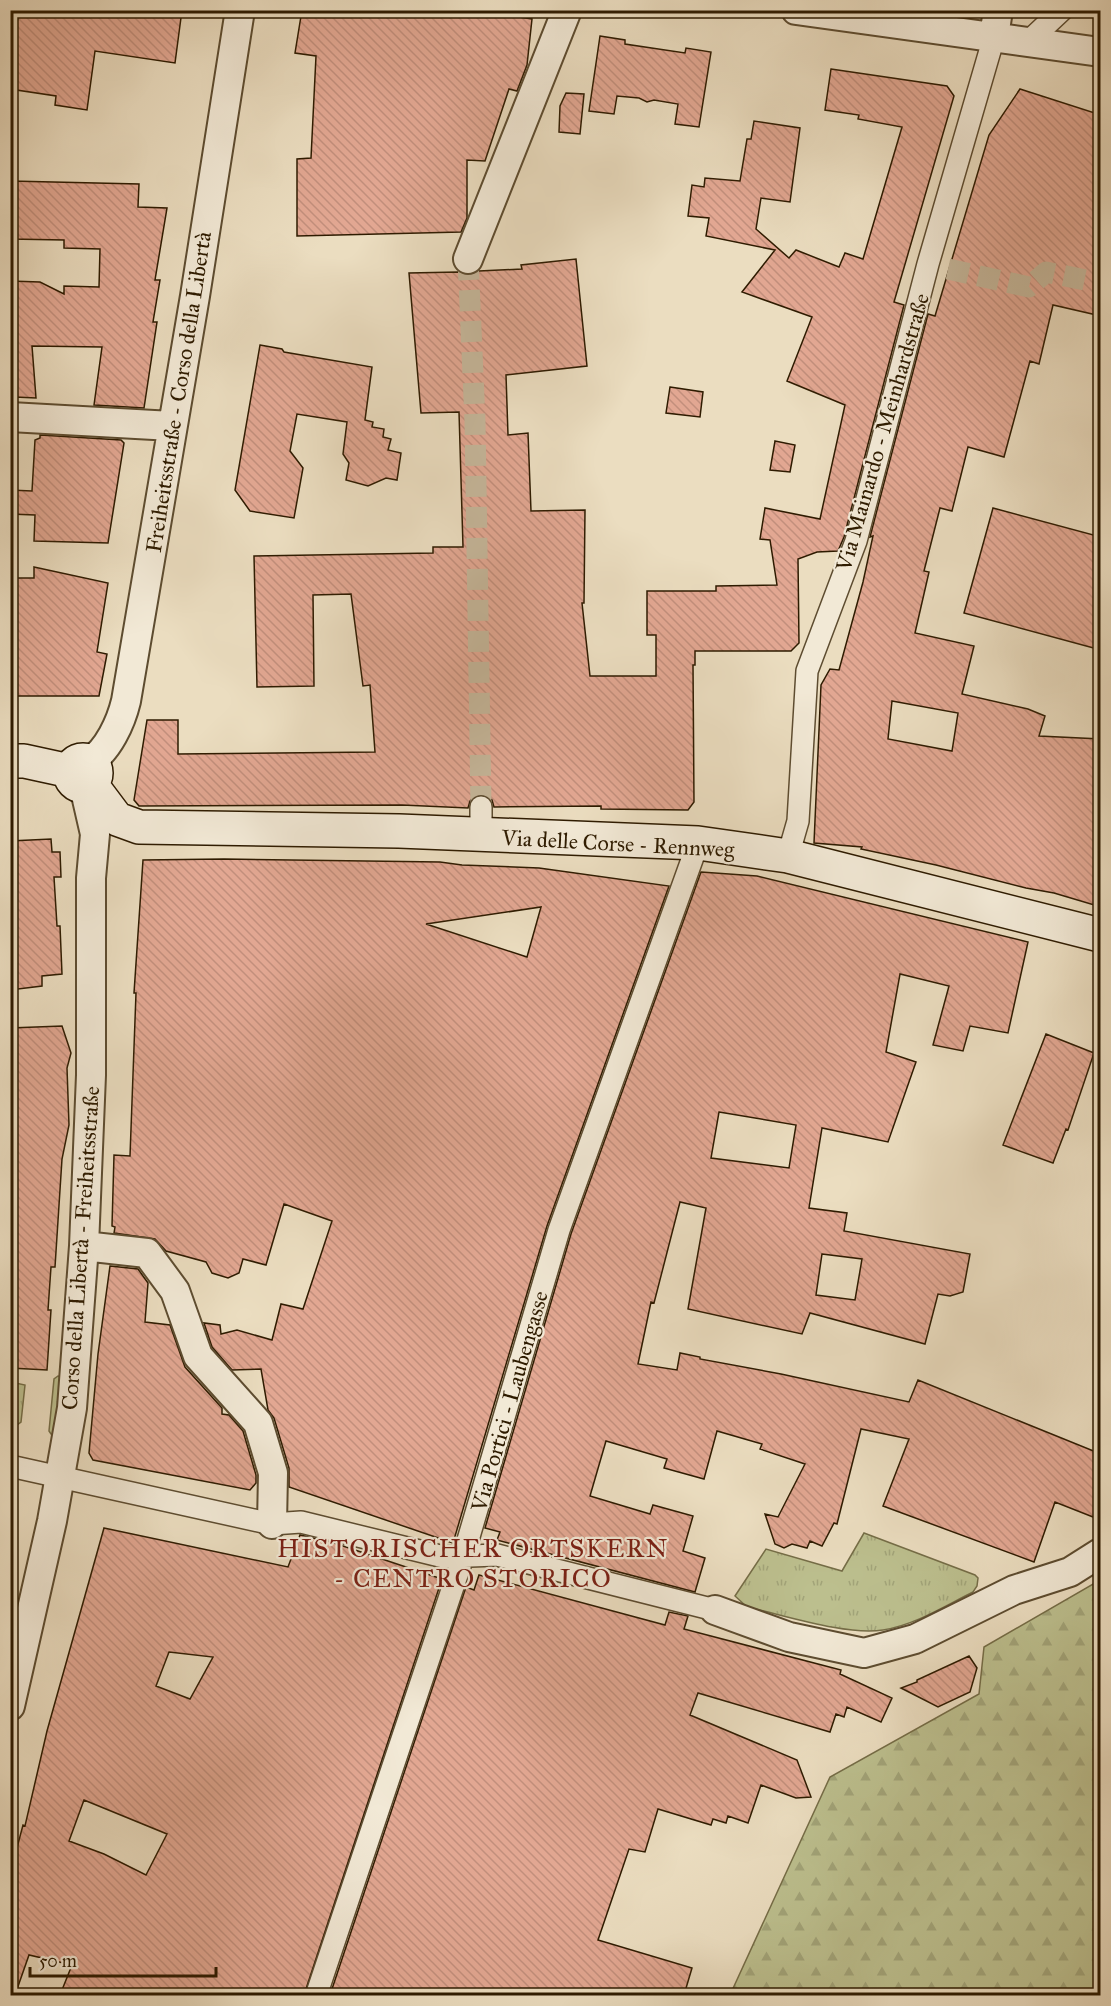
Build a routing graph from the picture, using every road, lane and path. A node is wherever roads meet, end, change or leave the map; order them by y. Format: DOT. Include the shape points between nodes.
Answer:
graph roads {
  1 [pos="240,10"];
  2 [pos="567,10"];
  3 [pos="796,10"];
  4 [pos="1062,10"];
  5 [pos="996,24"];
  6 [pos="1028,42"];
  7 [pos="1101,52"];
  8 [pos="468,259"];
  9 [pos="10,417"];
  10 [pos="172,426"];
  11 [pos="10,760"];
  12 [pos="83,776"];
  13 [pos="698,843"];
  14 [pos="788,856"];
  15 [pos="1101,935"];
  16 [pos="84,1246"];
  17 [pos="10,1467"];
  18 [pos="59,1478"];
  19 [pos="272,1524"];
  20 [pos="1101,1553"];
  21 [pos="463,1557"];
  22 [pos="715,1610"];
  23 [pos="10,1706"];
  24 [pos="316,1995"];
  1 -- 10 [label="street, Freiheitsstraße - Corso della Libertà"];
  2 -- 8 [label="street"];
  3 -- 5 [label="street"];
  4 -- 6 [label="street"];
  5 -- 6 [label="street"];
  5 -- 14 [label="street, Via Mainardo - Meinhardstraße" via="938,267 856,541 807,671 798,821"];
  6 -- 7 [label="street"];
  9 -- 10 [label="street"];
  10 -- 12 [label="street, Freiheitsstraße - Corso della Libertà" via="126,700 112,736"];
  11 -- 12 [label="main road"];
  12 -- 13 [label="main road, Via delle Corse - Rennweg" via="117,819 139,827 348,830 481,821"];
  12 -- 16 [label="street, Corso della Libertà - Freiheitsstraße" via="95,834"];
  13 -- 14 [label="main road, Via delle Corse - Rennweg"];
  13 -- 21 [label="street, Via Portici - Laubengasse" via="559,1230"];
  14 -- 15 [label="main road, Via delle Corse - Rennweg"];
  16 -- 18 [label="street, Corso della Libertà - Freiheitsstraße" via="72,1408"];
  16 -- 19 [label="street" via="147,1253 175,1291 198,1356 258,1423 273,1473"];
  17 -- 18 [label="street"];
  18 -- 19 [label="street"];
  18 -- 23 [label="street, Corso della Libertà - Freiheitsstraße"];
  19 -- 21 [label="street" via="301,1522 444,1557"];
  20 -- 22 [label="street" via="1070,1572 1014,1590 915,1639 864,1653 789,1637"];
  21 -- 22 [label="street" via="497,1555"];
  21 -- 24 [label="street, Via Portici - Laubengasse"];
}
